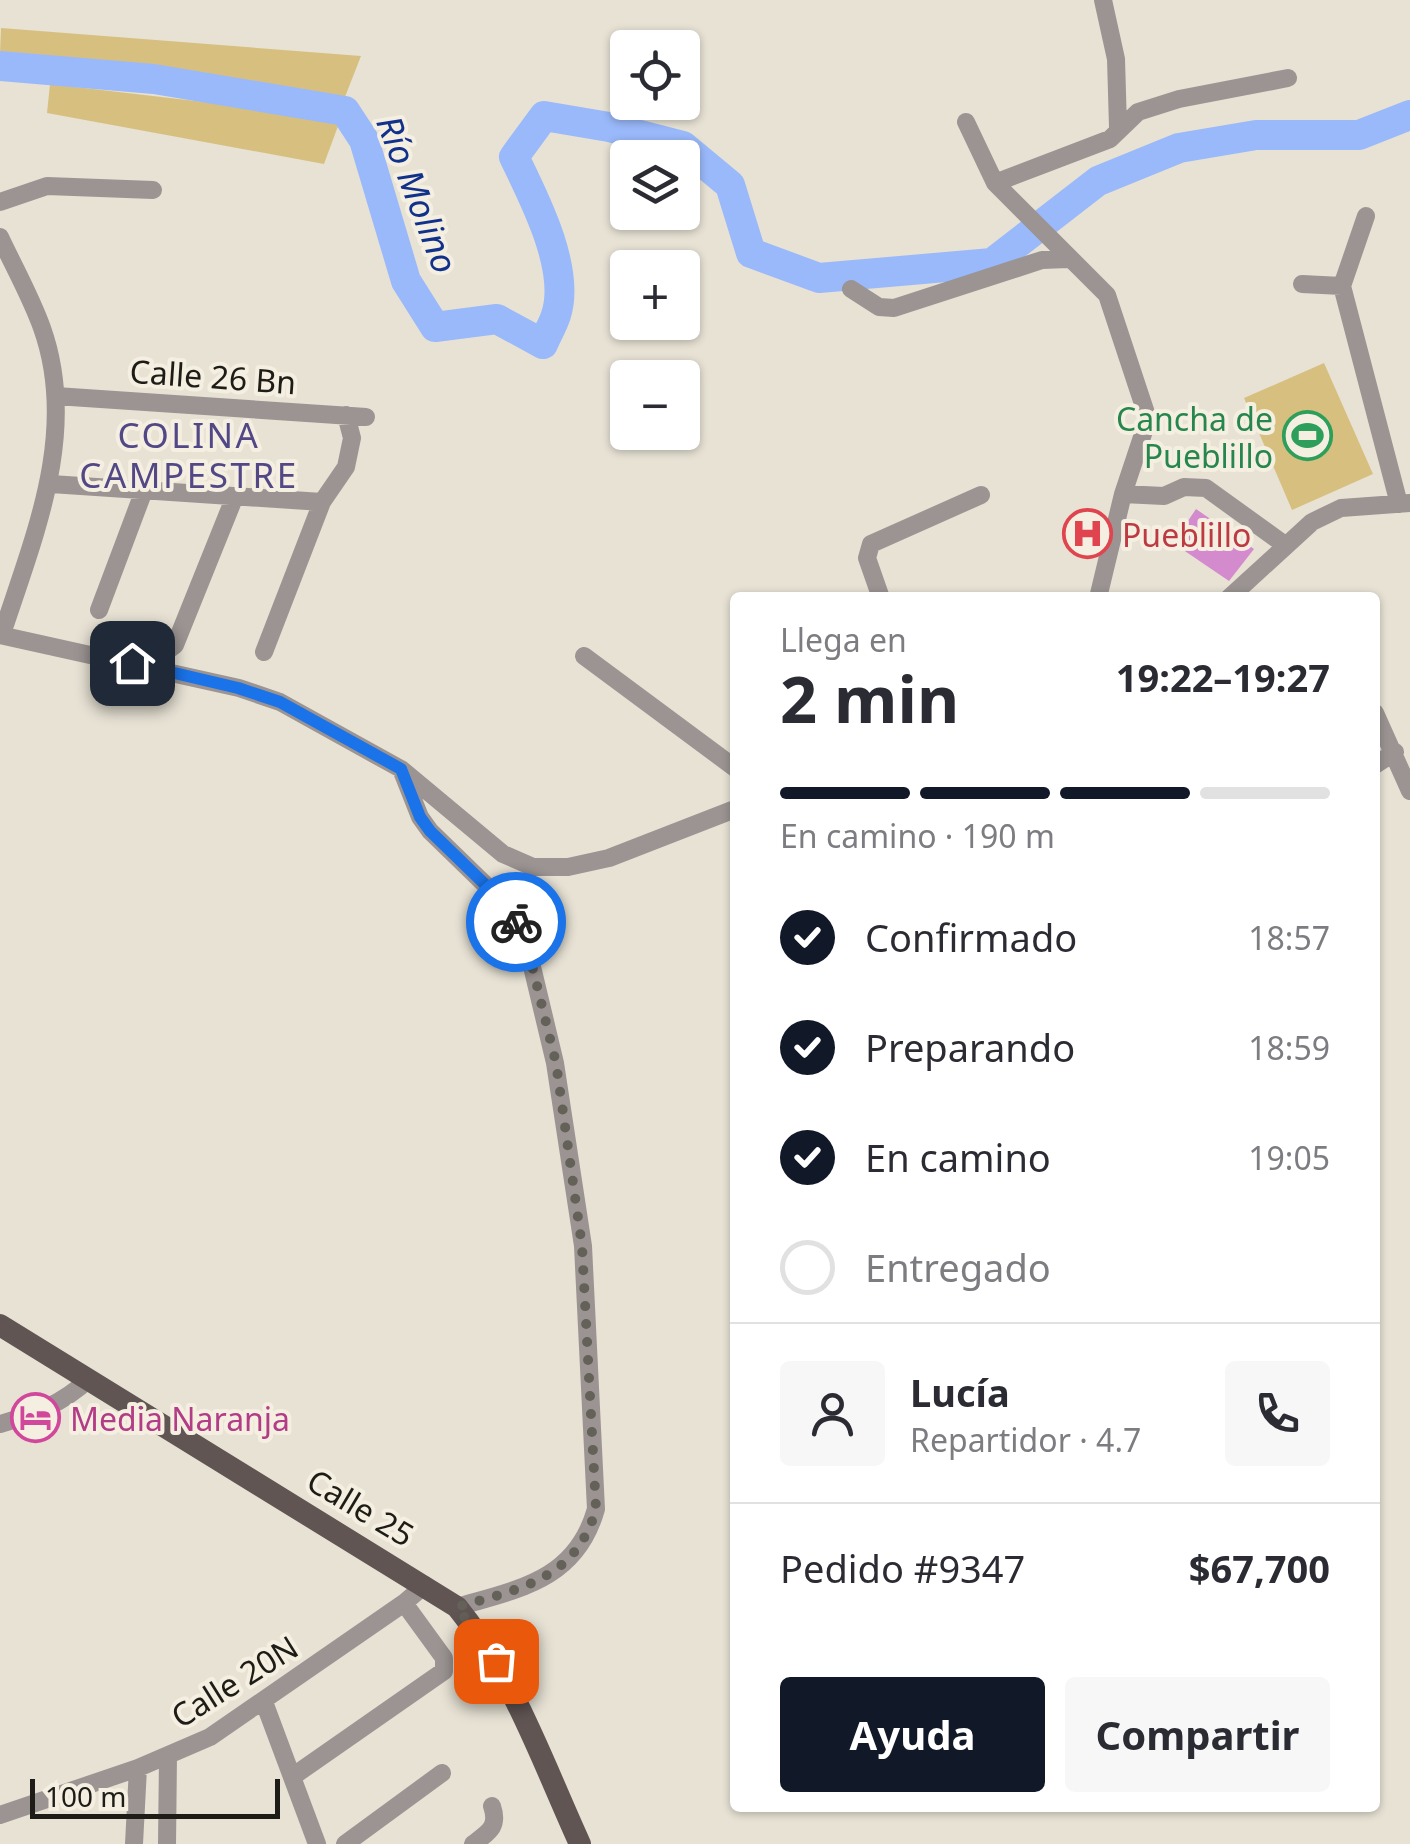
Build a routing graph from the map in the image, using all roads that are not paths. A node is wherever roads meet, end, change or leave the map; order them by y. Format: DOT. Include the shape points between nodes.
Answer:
graph roads {
  1 [pos="1103,0"];
  2 [pos="1288,78"];
  3 [pos="966,122"];
  4 [pos="1118,128"];
  5 [pos="995,183"];
  6 [pos="153,190"];
  7 [pos="0,202"];
  8 [pos="1366,216"];
  9 [pos="0,238"];
  10 [pos="1068,259"];
  11 [pos="1302,284"];
  12 [pos="1342,286"];
  13 [pos="850,289"];
  14 [pos="56,396"];
  15 [pos="50,484"];
  16 [pos="143,493"];
  17 [pos="1124,494"];
  18 [pos="980,495"];
  19 [pos="235,496"];
  20 [pos="322,502"];
  21 [pos="1404,503"];
  22 [pos="1285,544"];
  23 [pos="879,592"];
  24 [pos="1100,592"];
  25 [pos="1235,592"];
  26 [pos="99,610"];
  27 [pos="1,634"];
  28 [pos="264,652"];
  29 [pos="96,654"];
  30 [pos="584,656"];
  31 [pos="1380,723"];
  32 [pos="1395,752"];
  33 [pos="1380,762"];
  34 [pos="730,764"];
  35 [pos="401,769"];
  36 [pos="1410,791"];
  37 [pos="730,811"];
  38 [pos="0,1325"];
  39 [pos="89,1379"];
  40 [pos="0,1424"];
  41 [pos="425,1584"];
  42 [pos="404,1604"];
  43 [pos="457,1607"];
  44 [pos="264,1702"];
  45 [pos="168,1756"];
  46 [pos="138,1768"];
  47 [pos="442,1774"];
  48 [pos="292,1777"];
  49 [pos="492,1806"];
  50 [pos="0,1816"];
  51 [pos="134,1844"];
  52 [pos="167,1844"];
  53 [pos="318,1844"];
  54 [pos="345,1844"];
  55 [pos="473,1844"];
  56 [pos="580,1844"];
  1 -- 4 [label="street" via="1117,72"];
  2 -- 4 [label="street" via="1178,99 1138,112"];
  3 -- 5 [label="street"];
  4 -- 5 [label="street" via="1110,138"];
  5 -- 10 [label="street"];
  6 -- 7 [label="street" via="48,186"];
  8 -- 12 [label="street"];
  9 -- 14 [label="street" via="43,330"];
  10 -- 13 [label="street" via="1042,260 894,308 879,307"];
  10 -- 17 [label="street" via="1107,295 1148,418"];
  11 -- 12 [label="street"];
  12 -- 21 [label="street"];
  14 -- 15 [label="street"];
  14 -- 20 [label="street, Calle 26 Bn" via="356,416 346,466"];
  15 -- 16 [label="street"];
  15 -- 27 [label="street"];
  16 -- 19 [label="street"];
  16 -- 26 [label="street"];
  17 -- 22 [label="street" via="1206,488"];
  17 -- 24 [label="street"];
  18 -- 23 [label="street" via="871,544 867,558"];
  19 -- 20 [label="street"];
  19 -- 29 [label="street" via="175,645"];
  20 -- 28 [label="street"];
  21 -- 22 [label="street" via="1341,508"];
  22 -- 25 [label="street"];
  27 -- 29 [label="street"];
  29 -- 35 [label="street" via="280,702"];
  30 -- 34 [label="street"];
  31 -- 32 [label="street"];
  32 -- 33 [label="street"];
  32 -- 36 [label="street"];
  35 -- 37 [label="street" via="503,854 533,866 609,858"];
  35 -- 43 [label="street" via="430,831 500,899 524,933 556,1063 582,1246 596,1509 590,1532 552,1574"];
  38 -- 39 [label="main road, Calle 25"];
  39 -- 40 [label="street" via="46,1410"];
  39 -- 41 [label="main road, Calle 25"];
  41 -- 42 [label="street, Calle 20N"];
  41 -- 43 [label="main road, Calle 25"];
  42 -- 44 [label="street, Calle 20N"];
  42 -- 48 [label="street" via="444,1658 444,1671"];
  43 -- 56 [label="main road, Calle 25" via="506,1680"];
  44 -- 45 [label="street, Calle 20N"];
  44 -- 48 [label="street"];
  45 -- 46 [label="street, Calle 20N"];
  45 -- 52 [label="street"];
  46 -- 50 [label="street, Calle 20N"];
  46 -- 51 [label="street"];
  47 -- 54 [label="street"];
  48 -- 53 [label="street"];
  49 -- 55 [label="street" via="493,1829"];
}
